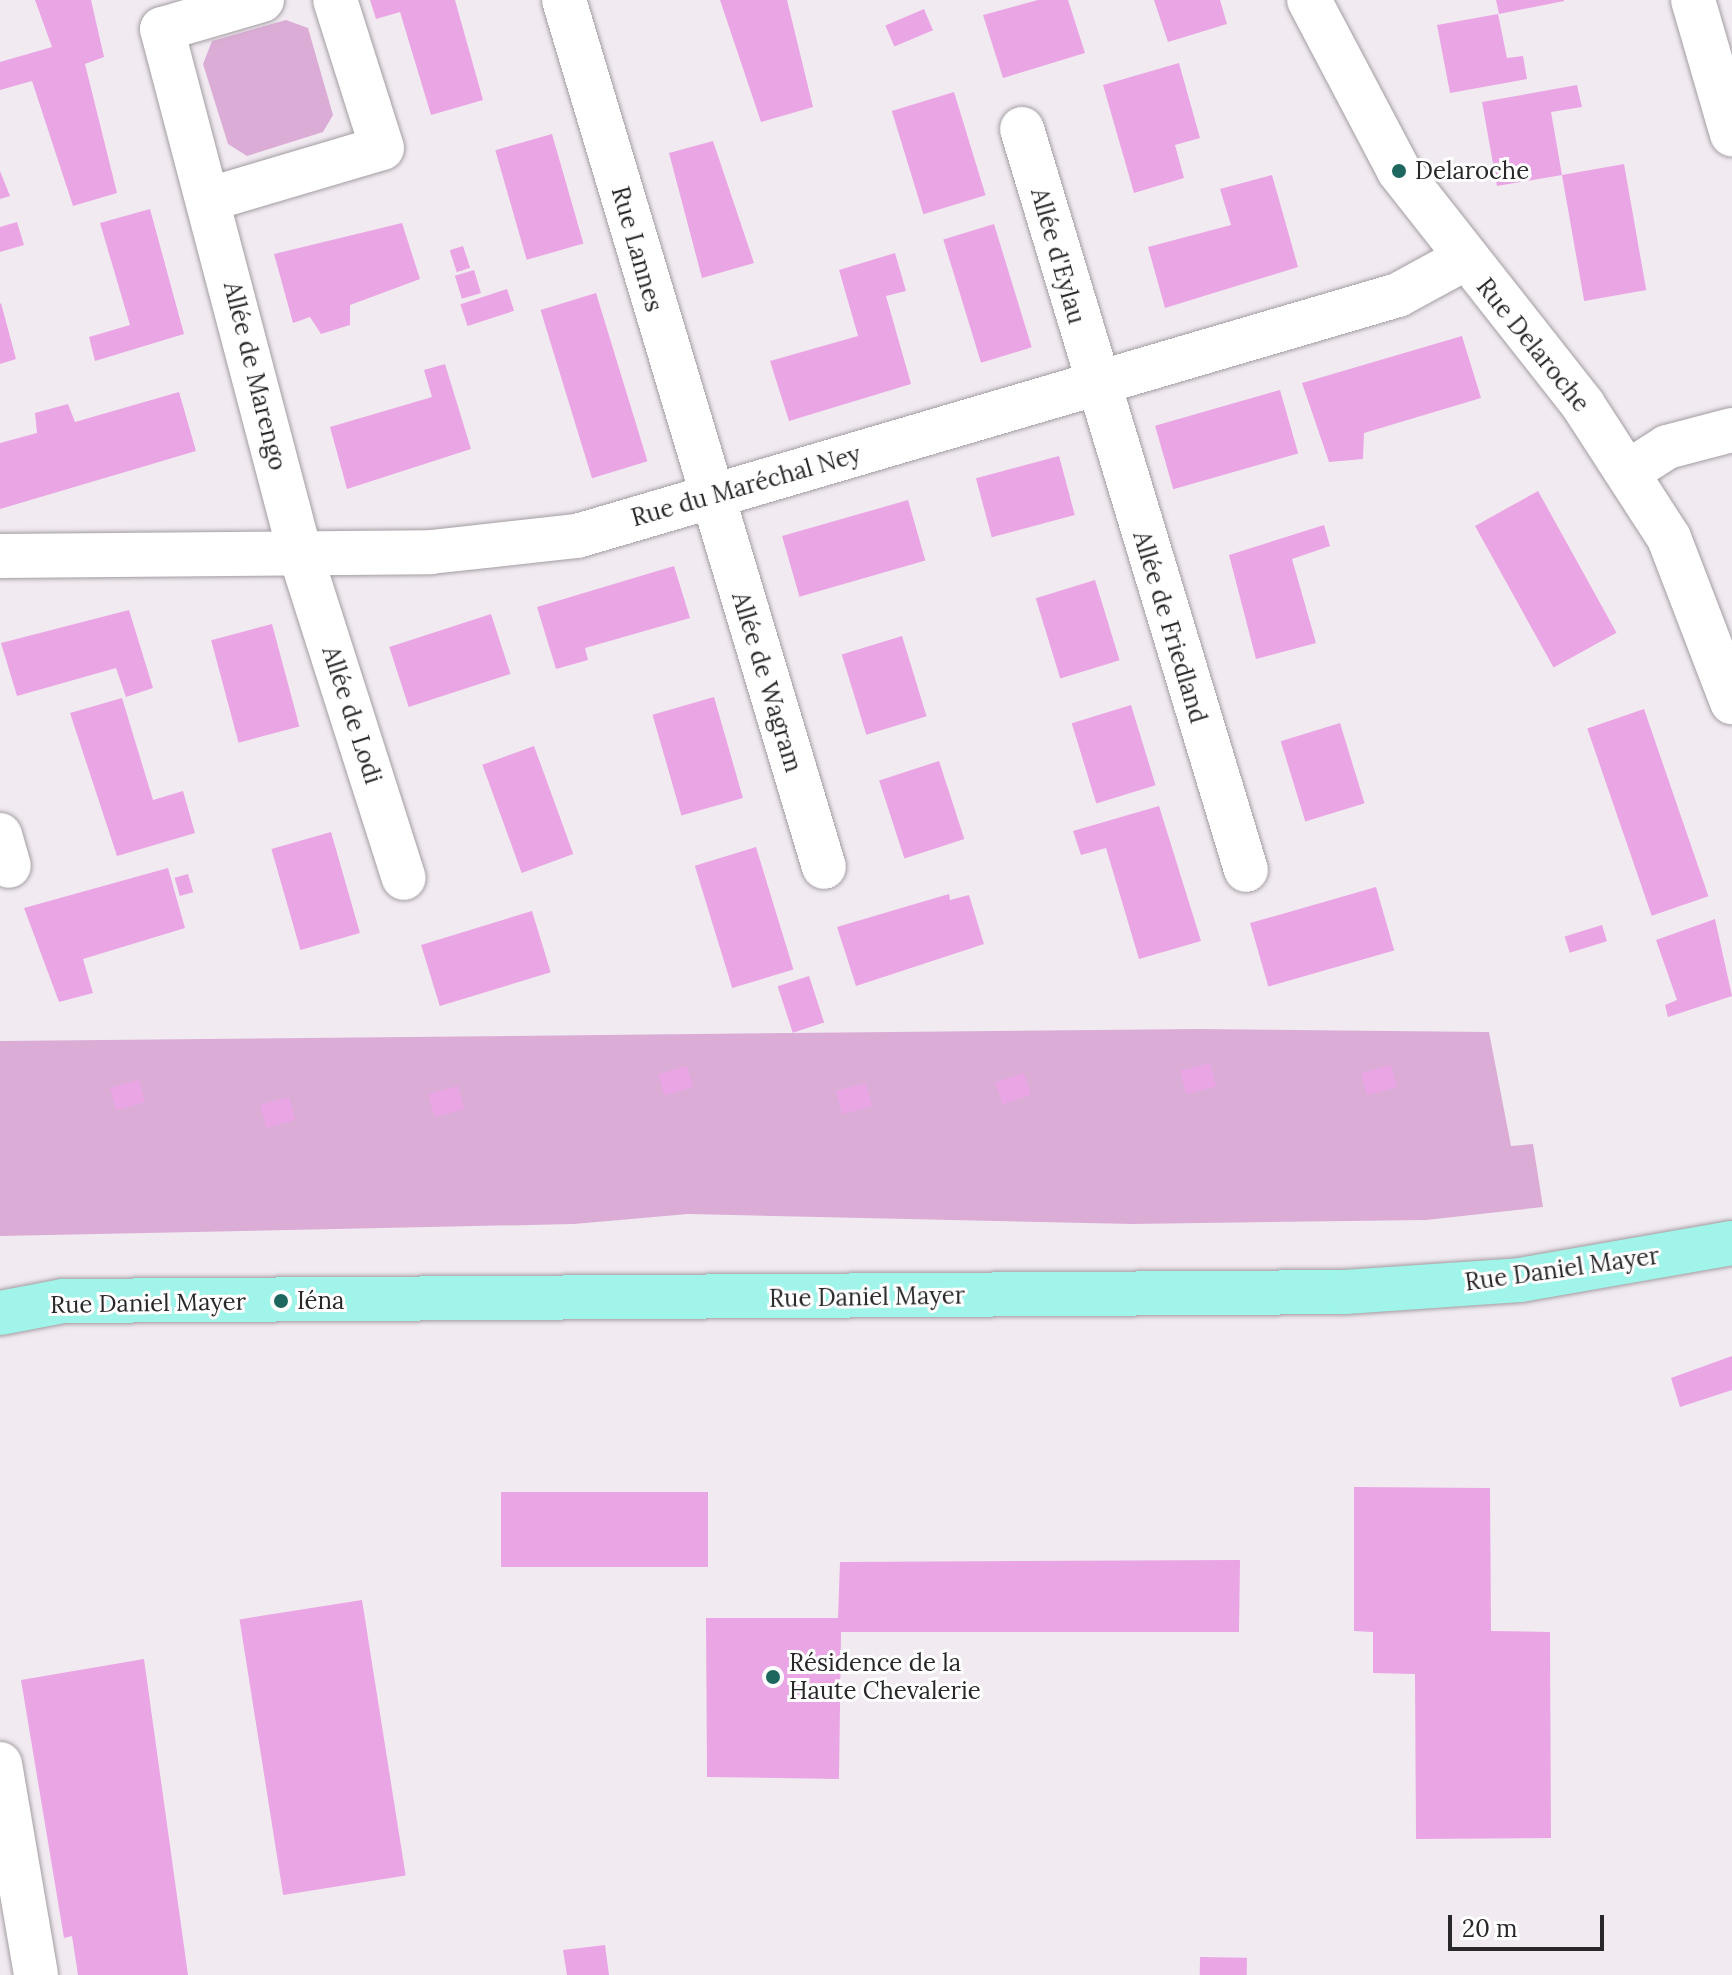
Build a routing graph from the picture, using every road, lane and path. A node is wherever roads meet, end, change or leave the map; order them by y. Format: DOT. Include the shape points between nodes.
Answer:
graph roads {
  1 [pos="262,0"];
  2 [pos="335,0"];
  3 [pos="564,0"];
  4 [pos="1309,0"];
  5 [pos="1693,0"];
  6 [pos="1022,129"];
  7 [pos="1732,134"];
  8 [pos="210,199"];
  9 [pos="1464,259"];
  10 [pos="1094,384"];
  11 [pos="1732,430"];
  12 [pos="1628,472"];
  13 [pos="710,497"];
  14 [pos="300,553"];
  15 [pos="0,556"];
  16 [pos="1732,702"];
  17 [pos="824,867"];
  18 [pos="1246,870"];
  19 [pos="404,878"];
  20 [pos="1732,1243"];
  21 [pos="0,1313"];
  22 [pos="0,1764"];
  23 [pos="36,1975"];
  1 -- 8 [label="street, Allée de Marengo" via="162,29"];
  2 -- 8 [label="street" via="382,148"];
  3 -- 13 [label="street, Rue Lannes"];
  4 -- 9 [label="street, Rue Delaroche" via="1399,171"];
  5 -- 7 [label="street"];
  6 -- 10 [label="street, Allée d'Eylau"];
  8 -- 14 [label="street, Allée de Marengo"];
  9 -- 10 [label="street, Rue du Maréchal Ney" via="1398,295"];
  9 -- 12 [label="street, Rue Delaroche"];
  10 -- 13 [label="street, Rue du Maréchal Ney"];
  10 -- 18 [label="street, Allée de Friedland"];
  11 -- 12 [label="street" via="1667,447"];
  12 -- 16 [label="street, Rue Delaroche" via="1699,603"];
  13 -- 14 [label="street, Rue du Maréchal Ney" via="577,536 431,552"];
  13 -- 17 [label="street, Allée de Wagram"];
  14 -- 15 [label="street, Rue du Maréchal Ney"];
  14 -- 19 [label="street, Allée de Lodi"];
  20 -- 21 [label="main road, Rue Daniel Mayer" via="1520,1280 1345,1292 63,1301"];
  22 -- 23 [label="street"];
}
